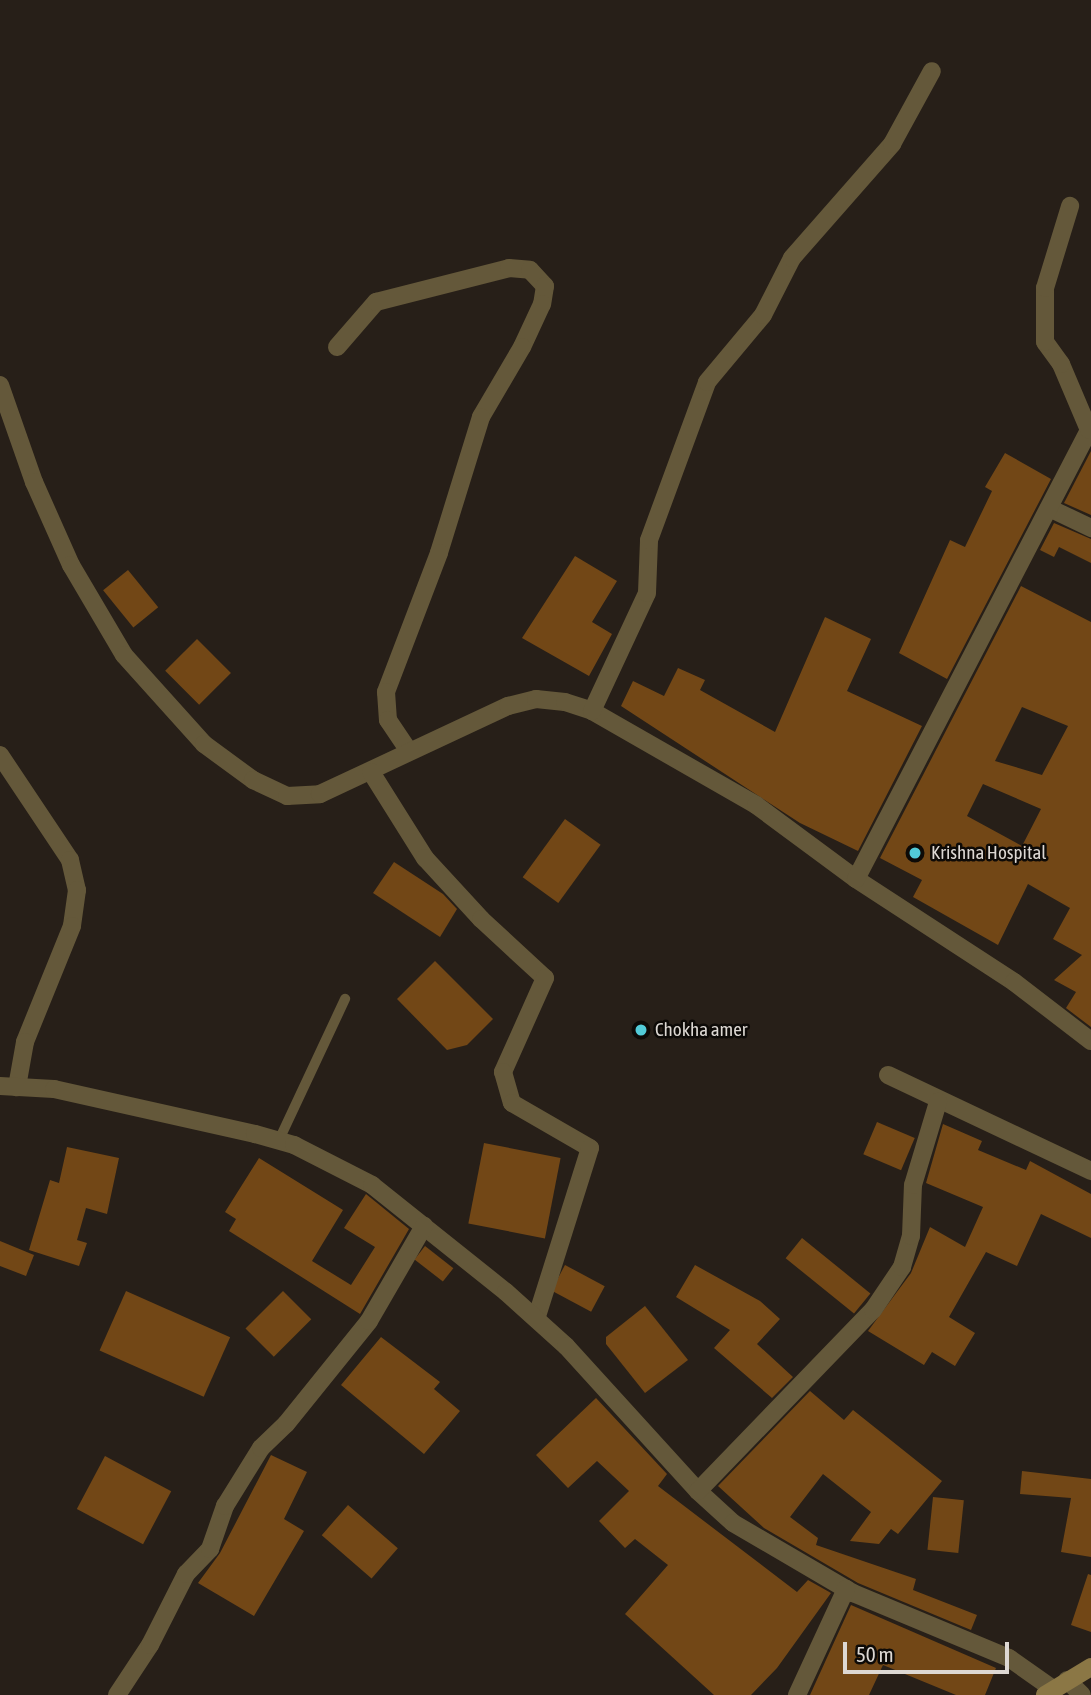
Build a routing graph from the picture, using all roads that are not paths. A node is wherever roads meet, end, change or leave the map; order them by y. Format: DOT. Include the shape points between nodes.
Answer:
graph roads {
  1 [pos="932,71"];
  2 [pos="1070,206"];
  3 [pos="337,347"];
  4 [pos="0,385"];
  5 [pos="1049,509"];
  6 [pos="1091,528"];
  7 [pos="592,711"];
  8 [pos="409,751"];
  9 [pos="0,755"];
  10 [pos="371,772"];
  11 [pos="856,879"];
  12 [pos="345,999"];
  13 [pos="1091,1041"];
  14 [pos="888,1075"];
  15 [pos="9,1086"];
  16 [pos="938,1102"];
  17 [pos="279,1140"];
  18 [pos="1091,1171"];
  19 [pos="424,1226"];
  20 [pos="536,1319"];
  21 [pos="698,1491"];
  22 [pos="846,1589"];
  23 [pos="1091,1667"];
  24 [pos="1055,1688"];
  25 [pos="117,1695"];
  26 [pos="797,1695"];
  27 [pos="1082,1695"];
  1 -- 7 [label="street" via="892,144 792,258 763,315 707,382 649,540 647,593"];
  2 -- 5 [label="street" via="1045,288 1045,342 1061,364 1089,430"];
  3 -- 8 [label="street" via="376,302 509,268 530,270 545,286 542,304 522,347 481,416 439,553 386,692 388,720"];
  4 -- 10 [label="street" via="34,482 87,596 124,655 176,716 230,765 287,796 320,794"];
  5 -- 6 [label="street"];
  5 -- 11 [label="street"];
  7 -- 8 [label="street" via="552,700 522,701"];
  7 -- 11 [label="street" via="756,805"];
  8 -- 10 [label="street"];
  9 -- 15 [label="street" via="70,860 77,890 72,926"];
  10 -- 20 [label="street" via="425,858 481,919 545,978 503,1072 512,1102 590,1148"];
  11 -- 13 [label="street" via="1014,982"];
  12 -- 17 [label="lane"];
  14 -- 16 [label="street"];
  15 -- 17 [label="street" via="54,1088"];
  16 -- 18 [label="street"];
  16 -- 21 [label="street" via="913,1185 911,1236 902,1267 873,1310"];
  17 -- 19 [label="street" via="372,1185"];
  19 -- 20 [label="street"];
  19 -- 25 [label="street" via="369,1321 261,1448 225,1506 210,1549 186,1574 150,1645"];
  20 -- 21 [label="street"];
  21 -- 22 [label="street" via="733,1523"];
  22 -- 24 [label="street" via="1009,1658"];
  22 -- 26 [label="street"];
  23 -- 24 [label="main road"];
  24 -- 27 [label="street"];
}
